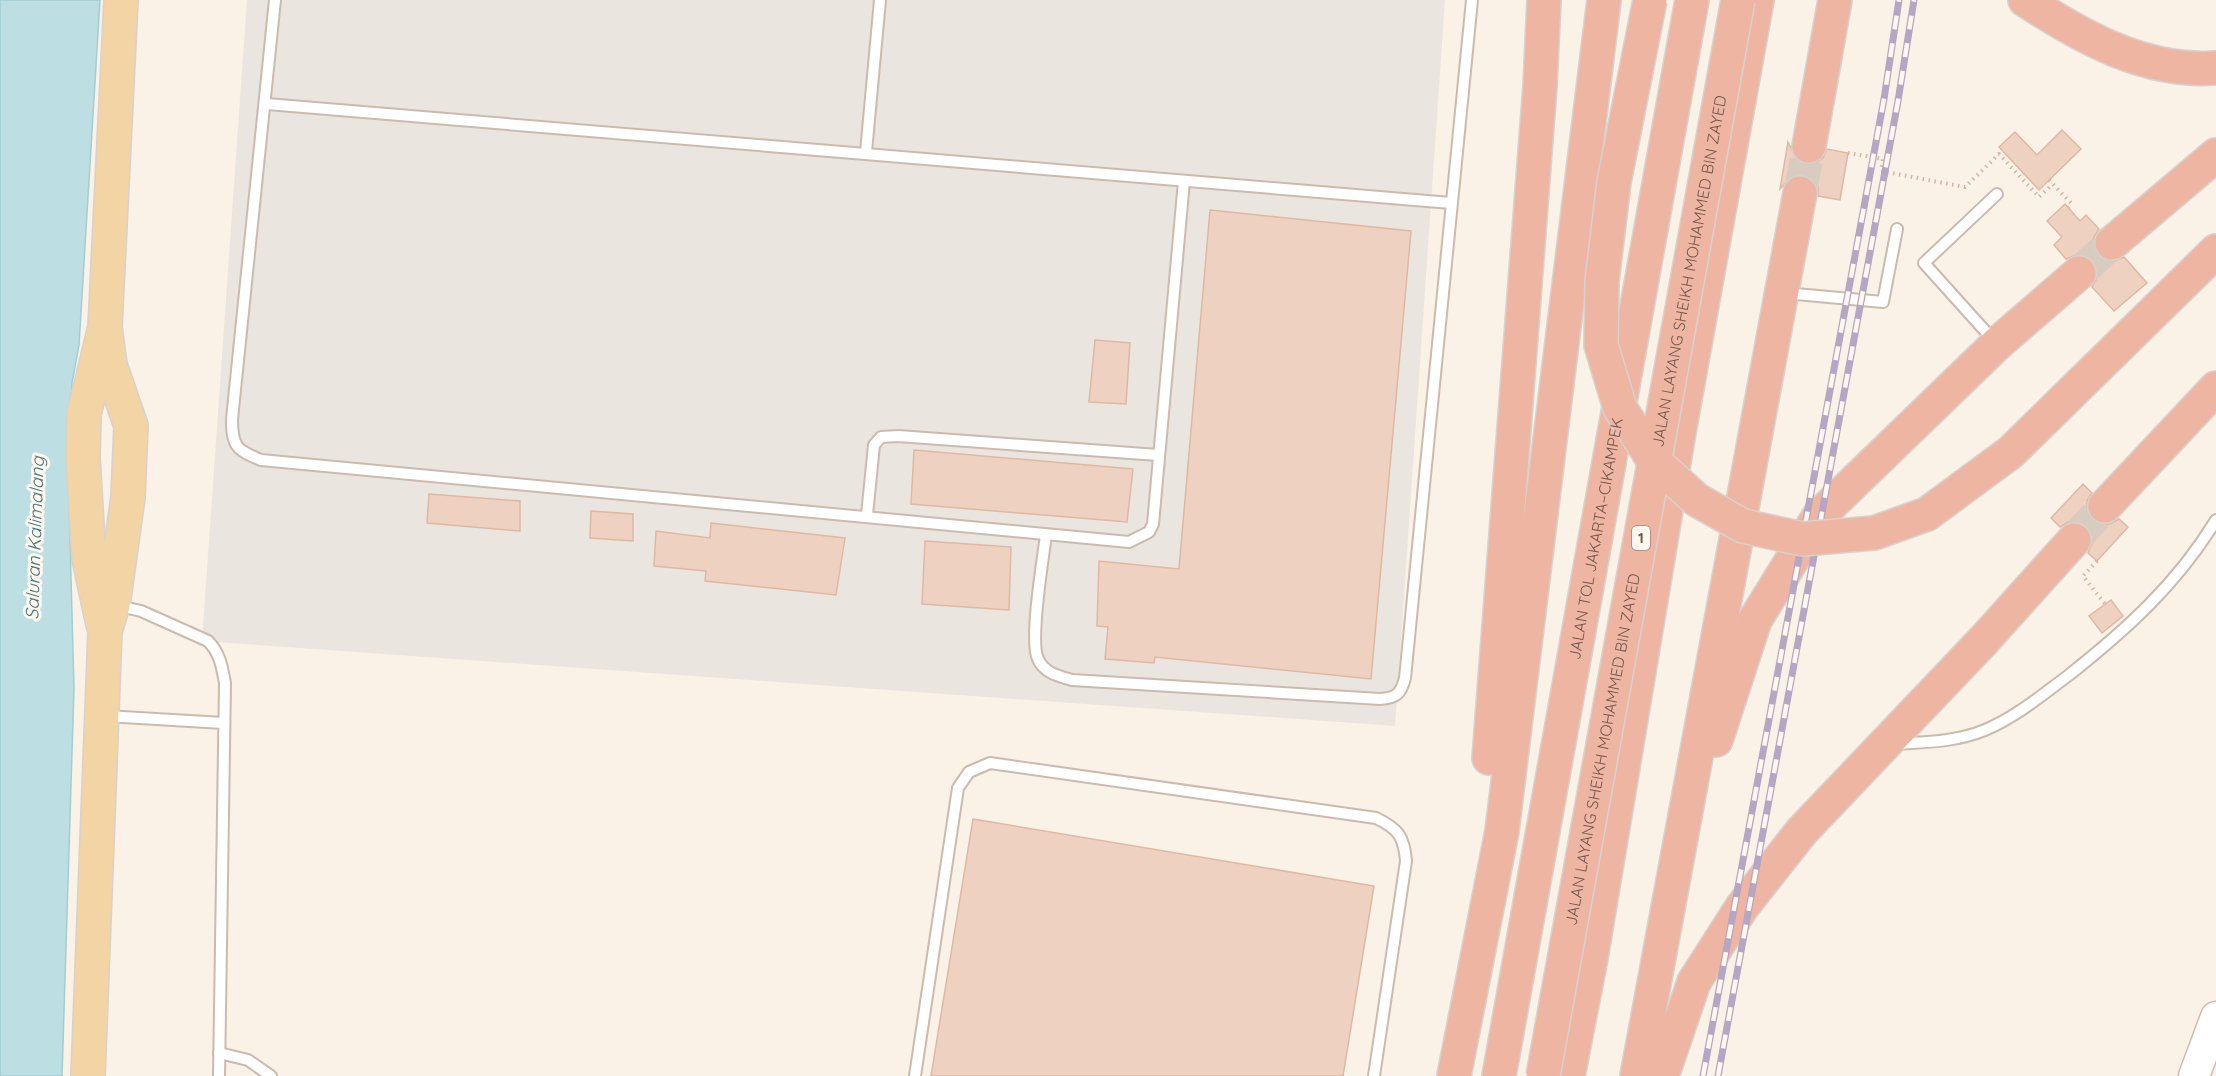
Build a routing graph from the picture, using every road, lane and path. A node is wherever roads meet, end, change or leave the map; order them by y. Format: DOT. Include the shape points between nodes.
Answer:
graph roads {
  1 [pos="121,0"];
  2 [pos="275,0"];
  3 [pos="880,0"];
  4 [pos="1472,0"];
  5 [pos="1544,0"];
  6 [pos="1604,0"];
  7 [pos="1650,0"];
  8 [pos="1692,0"];
  9 [pos="1715,0"];
  10 [pos="1738,0"];
  11 [pos="1757,0"];
  12 [pos="1835,0"];
  13 [pos="2025,0"];
  14 [pos="2216,68"];
  15 [pos="267,104"];
  16 [pos="1809,146"];
  17 [pos="866,152"];
  18 [pos="1848,153"];
  19 [pos="2216,155"];
  20 [pos="2049,180"];
  21 [pos="1184,182"];
  22 [pos="2053,184"];
  23 [pos="1800,193"];
  24 [pos="1997,194"];
  25 [pos="1451,203"];
  26 [pos="2068,207"];
  27 [pos="1897,230"];
  28 [pos="2112,243"];
  29 [pos="2216,251"];
  30 [pos="2079,273"];
  31 [pos="1781,292"];
  32 [pos="105,327"];
  33 [pos="1997,344"];
  34 [pos="2216,388"];
  35 [pos="1158,455"];
  36 [pos="2105,506"];
  37 [pos="867,515"];
  38 [pos="2216,520"];
  39 [pos="1046,535"];
  40 [pos="2085,551"];
  41 [pos="2105,604"];
  42 [pos="106,613"];
  43 [pos="102,716"];
  44 [pos="223,723"];
  45 [pos="1884,744"];
  46 [pos="1676,861"];
  47 [pos="2216,1017"];
  48 [pos="219,1053"];
  49 [pos="88,1076"];
  50 [pos="219,1076"];
  51 [pos="271,1076"];
  52 [pos="915,1076"];
  53 [pos="1374,1076"];
  54 [pos="1453,1076"];
  55 [pos="1499,1076"];
  56 [pos="1521,1076"];
  57 [pos="1543,1076"];
  58 [pos="1568,1076"];
  59 [pos="1637,1076"];
  60 [pos="1662,1076"];
  61 [pos="2194,1076"];
  1 -- 32 [label="main road"];
  2 -- 15 [label="lane"];
  3 -- 17 [label="lane"];
  4 -- 25 [label="lane"];
  5 -- 54 [label="highway" via="1486,796"];
  6 -- 54 [label="highway" via="1502,831"];
  7 -- 29 [label="highway, bridge" via="1614,182 1602,282 1601,345 1620,408 1654,461 1697,500 1743,526 1803,539 1874,533 1927,514 2011,452"];
  8 -- 55 [label="highway, JALAN TOL JAKARTA–CIKAMPEK"];
  9 -- 56 [label="highway, JALAN LAYANG SHEIKH MOHAMMED BIN ZAYED / 1"];
  10 -- 57 [label="highway, JALAN LAYANG SHEIKH MOHAMMED BIN ZAYED / 1, bridge"];
  11 -- 58 [label="highway, 1"];
  12 -- 16 [label="highway"];
  13 -- 14 [label="highway" via="2062,24 2133,57 2170,65"];
  15 -- 17 [label="lane"];
  15 -- 37 [label="lane" via="232,419 232,438 241,452 261,460"];
  17 -- 21 [label="lane"];
  18 -- 22 [label="path" via="1883,159 1881,171 1965,187 1999,154 2039,197"];
  19 -- 28 [label="highway"];
  20 -- 22 [label="path"];
  21 -- 25 [label="lane"];
  21 -- 35 [label="lane"];
  22 -- 26 [label="path" via="2071,203"];
  23 -- 31 [label="highway"];
  24 -- 33 [label="lane" via="1924,263"];
  25 -- 39 [label="lane" via="1405,678 1394,698 1072,680 1048,672 1037,659 1035,638"];
  27 -- 31 [label="lane" via="1883,302"];
  30 -- 33 [label="highway"];
  31 -- 46 [label="highway"];
  32 -- 42 [label="main road" via="84,414 83,458 89,559"];
  32 -- 42 [label="main road" via="110,365 131,426 128,497"];
  33 -- 46 [label="highway" via="1819,516 1755,620"];
  34 -- 36 [label="highway"];
  35 -- 37 [label="lane" via="881,437 874,445"];
  35 -- 39 [label="lane" via="1153,524 1149,532 1129,542"];
  37 -- 39 [label="lane"];
  38 -- 45 [label="lane" via="2192,557 2142,615 2028,706 1965,737"];
  40 -- 41 [label="path" via="2083,576"];
  40 -- 45 [label="highway"];
  42 -- 43 [label="main road"];
  42 -- 44 [label="lane" via="141,610 208,641 216,649 225,683"];
  43 -- 44 [label="lane"];
  43 -- 49 [label="main road"];
  44 -- 48 [label="lane"];
  45 -- 60 [label="highway" via="1802,831 1742,907 1695,982"];
  46 -- 59 [label="highway"];
  47 -- 61 [label="street"];
  48 -- 50 [label="lane"];
  48 -- 51 [label="lane" via="248,1060"];
  52 -- 53 [label="lane" via="958,788 969,772 990,763 1376,818 1391,825 1405,842 1406,861"];
}
